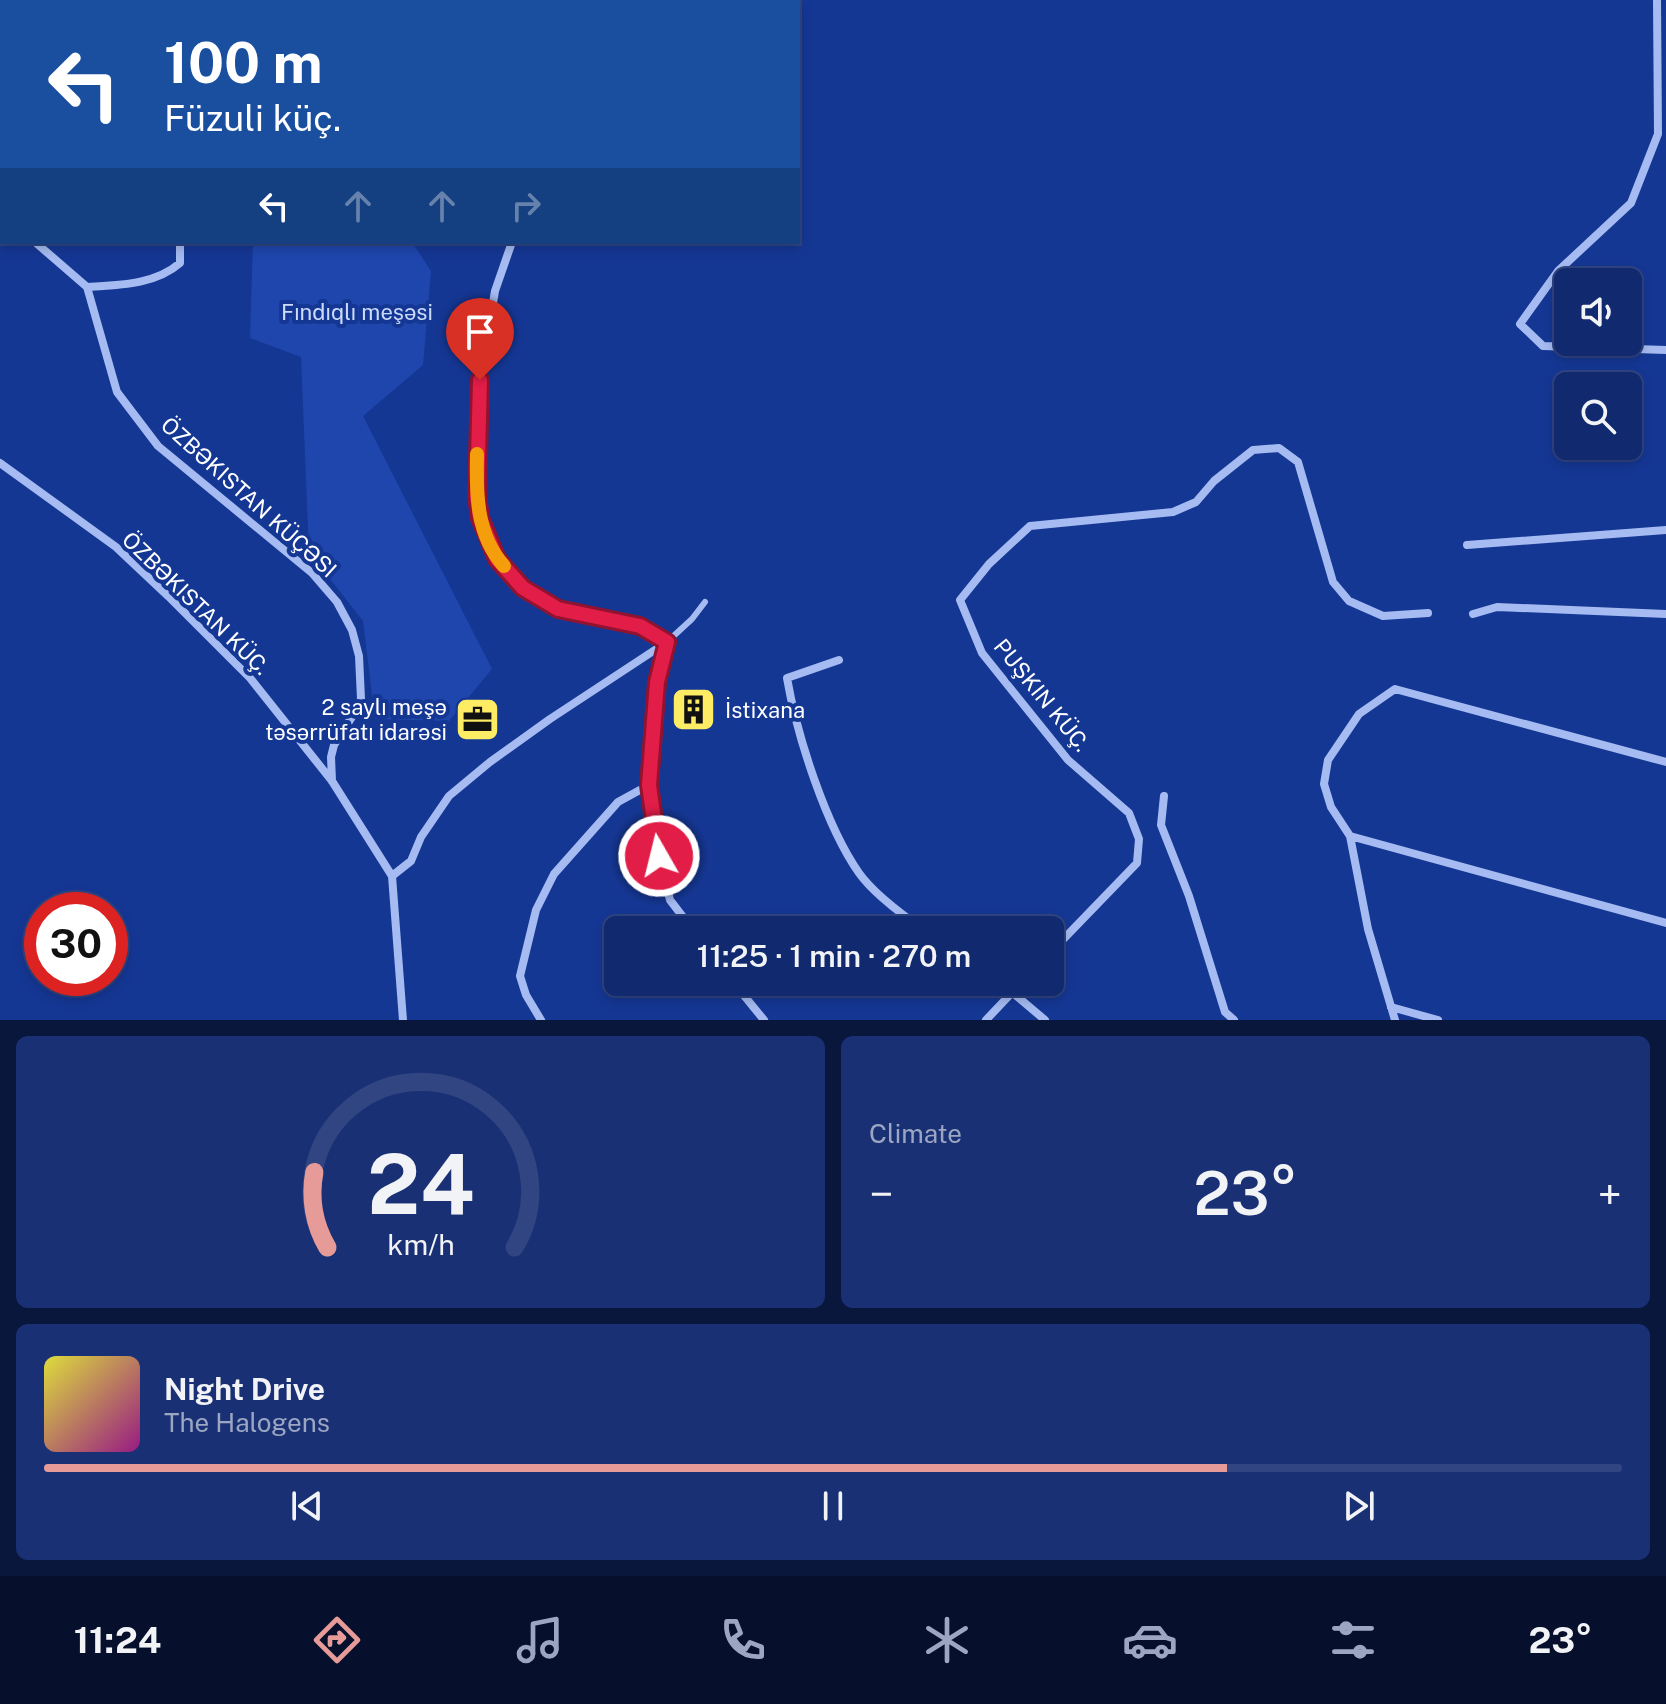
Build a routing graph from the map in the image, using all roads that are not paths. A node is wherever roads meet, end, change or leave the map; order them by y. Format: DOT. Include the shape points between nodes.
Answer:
graph roads {
  1 [pos="1657,0"];
  2 [pos="37,244"];
  3 [pos="180,244"];
  4 [pos="511,244"];
  5 [pos="87,287"];
  6 [pos="1666,350"];
  7 [pos="0,463"];
  8 [pos="1666,530"];
  9 [pos="1467,545"];
  10 [pos="705,602"];
  11 [pos="1428,613"];
  12 [pos="1473,614"];
  13 [pos="1666,614"];
  14 [pos="667,642"];
  15 [pos="839,660"];
  16 [pos="1666,762"];
  17 [pos="332,781"];
  18 [pos="649,785"];
  19 [pos="1164,796"];
  20 [pos="1350,836"];
  21 [pos="392,876"];
  22 [pos="682,916"];
  23 [pos="905,916"];
  24 [pos="1666,923"];
  25 [pos="1064,939"];
  26 [pos="744,996"];
  27 [pos="1008,996"];
  28 [pos="1019,996"];
  29 [pos="1391,1007"];
  30 [pos="403,1020"];
  31 [pos="541,1020"];
  32 [pos="764,1020"];
  33 [pos="986,1020"];
  34 [pos="1045,1020"];
  35 [pos="1234,1020"];
  36 [pos="1395,1020"];
  37 [pos="1438,1020"];
  1 -- 6 [label="street" via="1658,134 1631,203 1558,271 1520,324 1543,346"];
  2 -- 5 [label="street"];
  3 -- 5 [label="street" via="180,263 170,272 123,285"];
  4 -- 14 [label="street" via="495,291 480,380 477,496 485,532 497,559 523,588 558,609 640,626"];
  5 -- 17 [label="street, ÖZBƏKISTAN KÜÇƏSI" via="117,392 158,446 312,573 352,630 361,699 334,745"];
  7 -- 17 [label="street, ÖZBƏKISTAN KÜÇ." via="116,547 168,596 250,678"];
  8 -- 9 [label="street"];
  10 -- 14 [label="lane"];
  11 -- 25 [label="street, PUŞKIN KÜÇ." via="1383,616 1349,601 1333,582 1298,462 1279,448 1253,450 1196,502 1173,512 1030,526 960,600 982,653 1068,760 1129,813 1139,839 1137,863"];
  12 -- 13 [label="street" via="1497,607"];
  14 -- 18 [label="street" via="657,682"];
  14 -- 21 [label="street" via="550,719 449,796 411,861"];
  15 -- 23 [label="street" via="787,678 792,705 831,824 861,875"];
  16 -- 20 [label="street" via="1395,689 1359,714 1328,760 1324,784 1331,807"];
  17 -- 21 [label="street, ÖZBƏKISTAN KÜÇ."];
  18 -- 22 [label="street" via="670,900"];
  18 -- 31 [label="street" via="618,802 554,874 536,910 520,976"];
  19 -- 35 [label="street" via="1161,825 1225,1012"];
  20 -- 24 [label="street"];
  20 -- 29 [label="street" via="1368,929"];
  21 -- 30 [label="street, ÖZBƏKISTAN KÜÇ."];
  26 -- 32 [label="street"];
  27 -- 33 [label="street"];
  28 -- 34 [label="street"];
  29 -- 36 [label="street"];
  29 -- 37 [label="street"];
}
